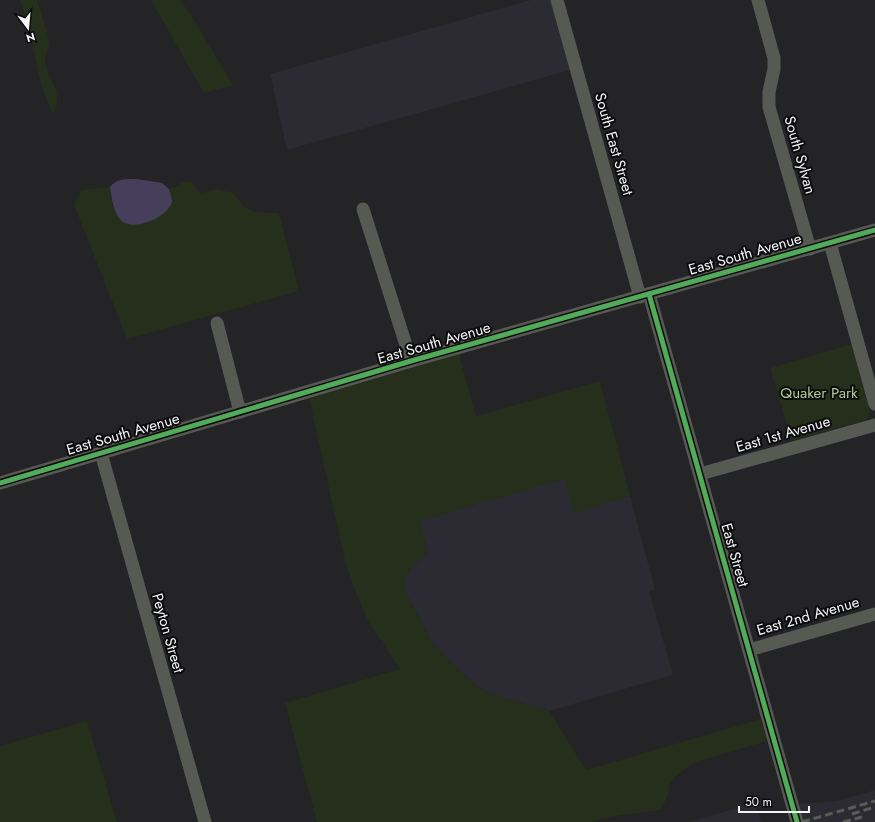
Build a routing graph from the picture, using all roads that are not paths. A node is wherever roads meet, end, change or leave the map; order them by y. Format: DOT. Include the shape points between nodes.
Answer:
graph roads {
  1 [pos="557,0"];
  2 [pos="758,0"];
  3 [pos="362,208"];
  4 [pos="875,230"];
  5 [pos="830,243"];
  6 [pos="810,249"];
  7 [pos="644,295"];
  8 [pos="217,323"];
  9 [pos="411,361"];
  10 [pos="875,404"];
  11 [pos="240,412"];
  12 [pos="875,425"];
  13 [pos="101,453"];
  14 [pos="700,474"];
  15 [pos="0,483"];
  16 [pos="875,614"];
  17 [pos="749,650"];
  18 [pos="205,822"];
  19 [pos="797,822"];
  1 -- 7 [label="street, South East Street"];
  2 -- 6 [label="street, South Sylvan" via="773,53 770,107"];
  3 -- 9 [label="street"];
  4 -- 5 [label="street, East South Avenue"];
  5 -- 6 [label="street, East South Avenue"];
  5 -- 10 [label="street"];
  6 -- 7 [label="street, East South Avenue"];
  7 -- 9 [label="street, East South Avenue"];
  7 -- 14 [label="street, East Street"];
  8 -- 11 [label="street"];
  9 -- 11 [label="street, East South Avenue"];
  11 -- 13 [label="street, East South Avenue"];
  12 -- 14 [label="street, East 1st Avenue"];
  13 -- 15 [label="street, East South Avenue"];
  13 -- 18 [label="street, Peyton Street"];
  14 -- 17 [label="street, East Street"];
  16 -- 17 [label="street, East 2nd Avenue"];
  17 -- 19 [label="street, East Street"];
}
